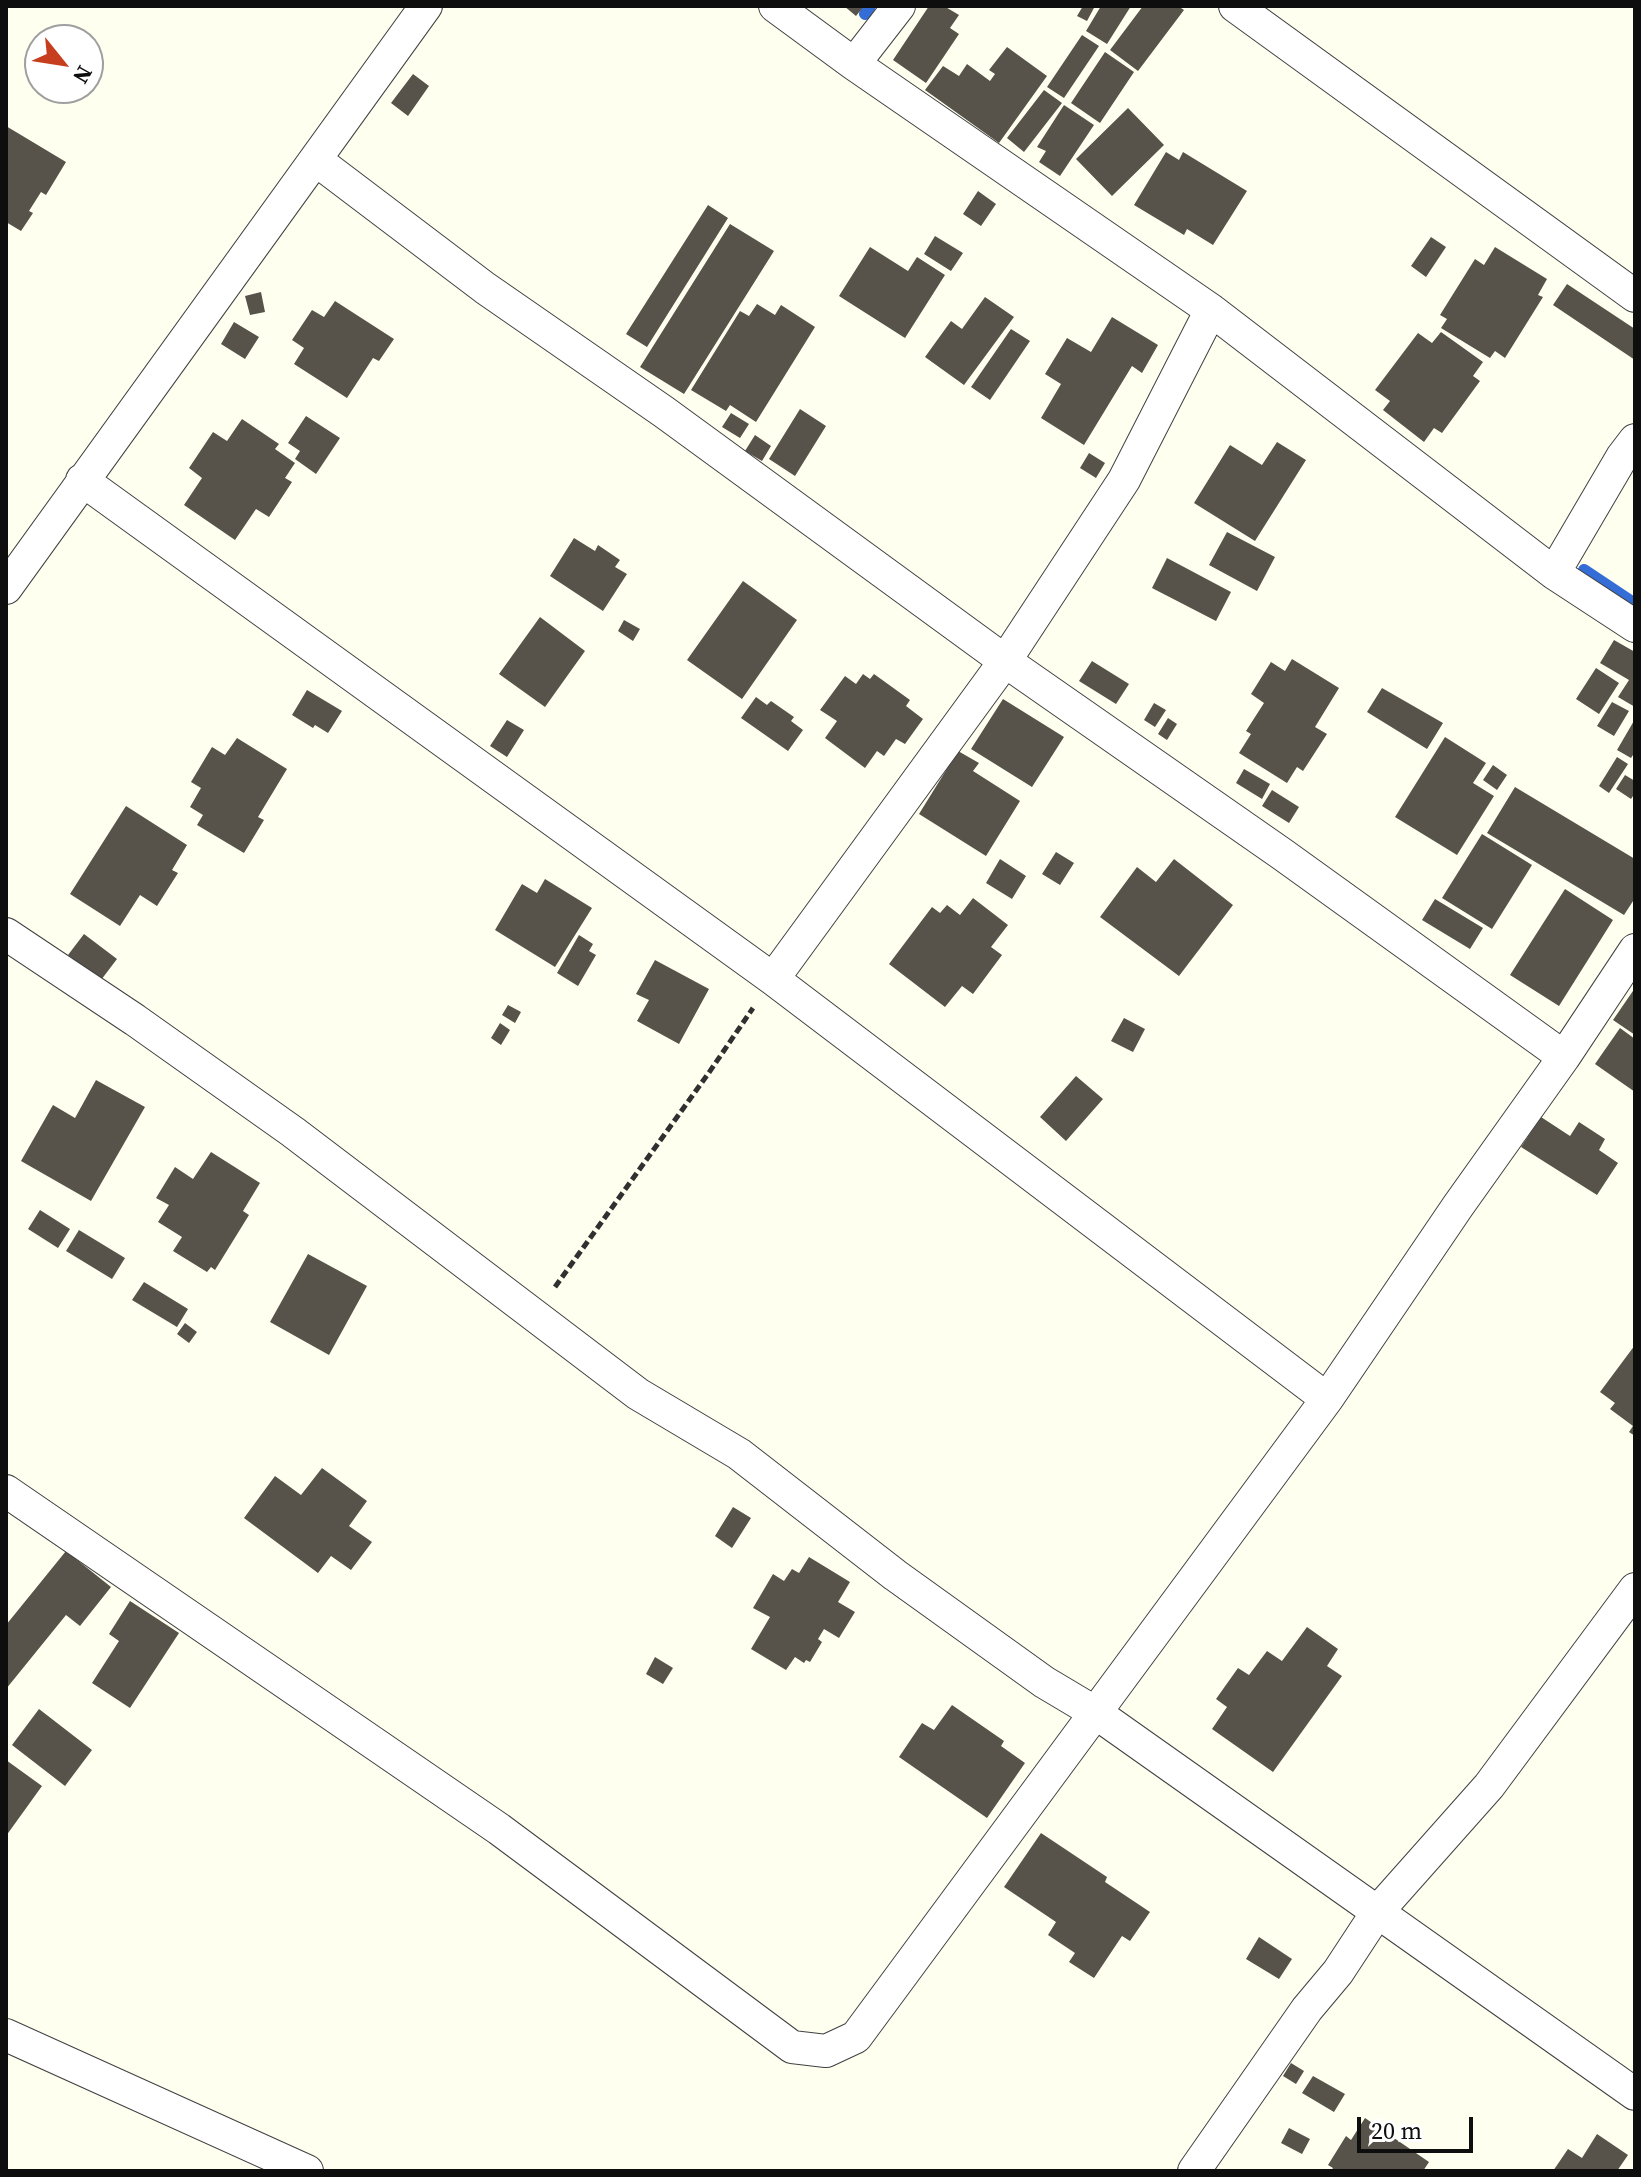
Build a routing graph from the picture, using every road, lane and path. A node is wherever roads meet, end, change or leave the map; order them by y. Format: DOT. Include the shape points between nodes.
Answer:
graph roads {
  1 [pos="426,6"];
  2 [pos="775,6"];
  3 [pos="899,6"];
  4 [pos="1235,6"];
  5 [pos="854,64"];
  6 [pos="316,160"];
  7 [pos="1635,296"];
  8 [pos="1211,310"];
  9 [pos="1635,440"];
  10 [pos="82,480"];
  11 [pos="1554,573"];
  12 [pos="6,588"];
  13 [pos="1635,626"];
  14 [pos="1005,661"];
  15 [pos="6,934"];
  16 [pos="1635,950"];
  17 [pos="773,979"];
  18 [pos="1564,1057"];
  19 [pos="534,1317"];
  20 [pos="1327,1399"];
  21 [pos="6,1491"];
  22 [pos="1635,1589"];
  23 [pos="1096,1713"];
  24 [pos="1378,1911"];
  25 [pos="6,2035"];
  26 [pos="1635,2094"];
  27 [pos="307,2171"];
  28 [pos="1194,2171"];
  1 -- 6 [label="street"];
  2 -- 5 [label="street"];
  3 -- 5 [label="street"];
  4 -- 7 [label="street"];
  5 -- 8 [label="street"];
  6 -- 10 [label="street"];
  6 -- 14 [label="street" via="485,288"];
  8 -- 11 [label="street"];
  8 -- 14 [label="street" via="1124,480"];
  9 -- 11 [label="street"];
  10 -- 12 [label="street"];
  10 -- 17 [label="street"];
  11 -- 13 [label="street"];
  14 -- 17 [label="street"];
  14 -- 18 [label="street"];
  15 -- 19 [label="street" via="293,1132"];
  16 -- 18 [label="street"];
  17 -- 19 [label="path"];
  17 -- 20 [label="street"];
  18 -- 20 [label="street"];
  19 -- 23 [label="street" via="638,1394 739,1454 920,1593"];
  20 -- 23 [label="street"];
  21 -- 23 [label="street" via="499,1829 792,2047 826,2051 856,2037"];
  22 -- 24 [label="street" via="1489,1786"];
  23 -- 24 [label="street"];
  24 -- 26 [label="street"];
  24 -- 28 [label="street"];
  25 -- 27 [label="street"];
}
